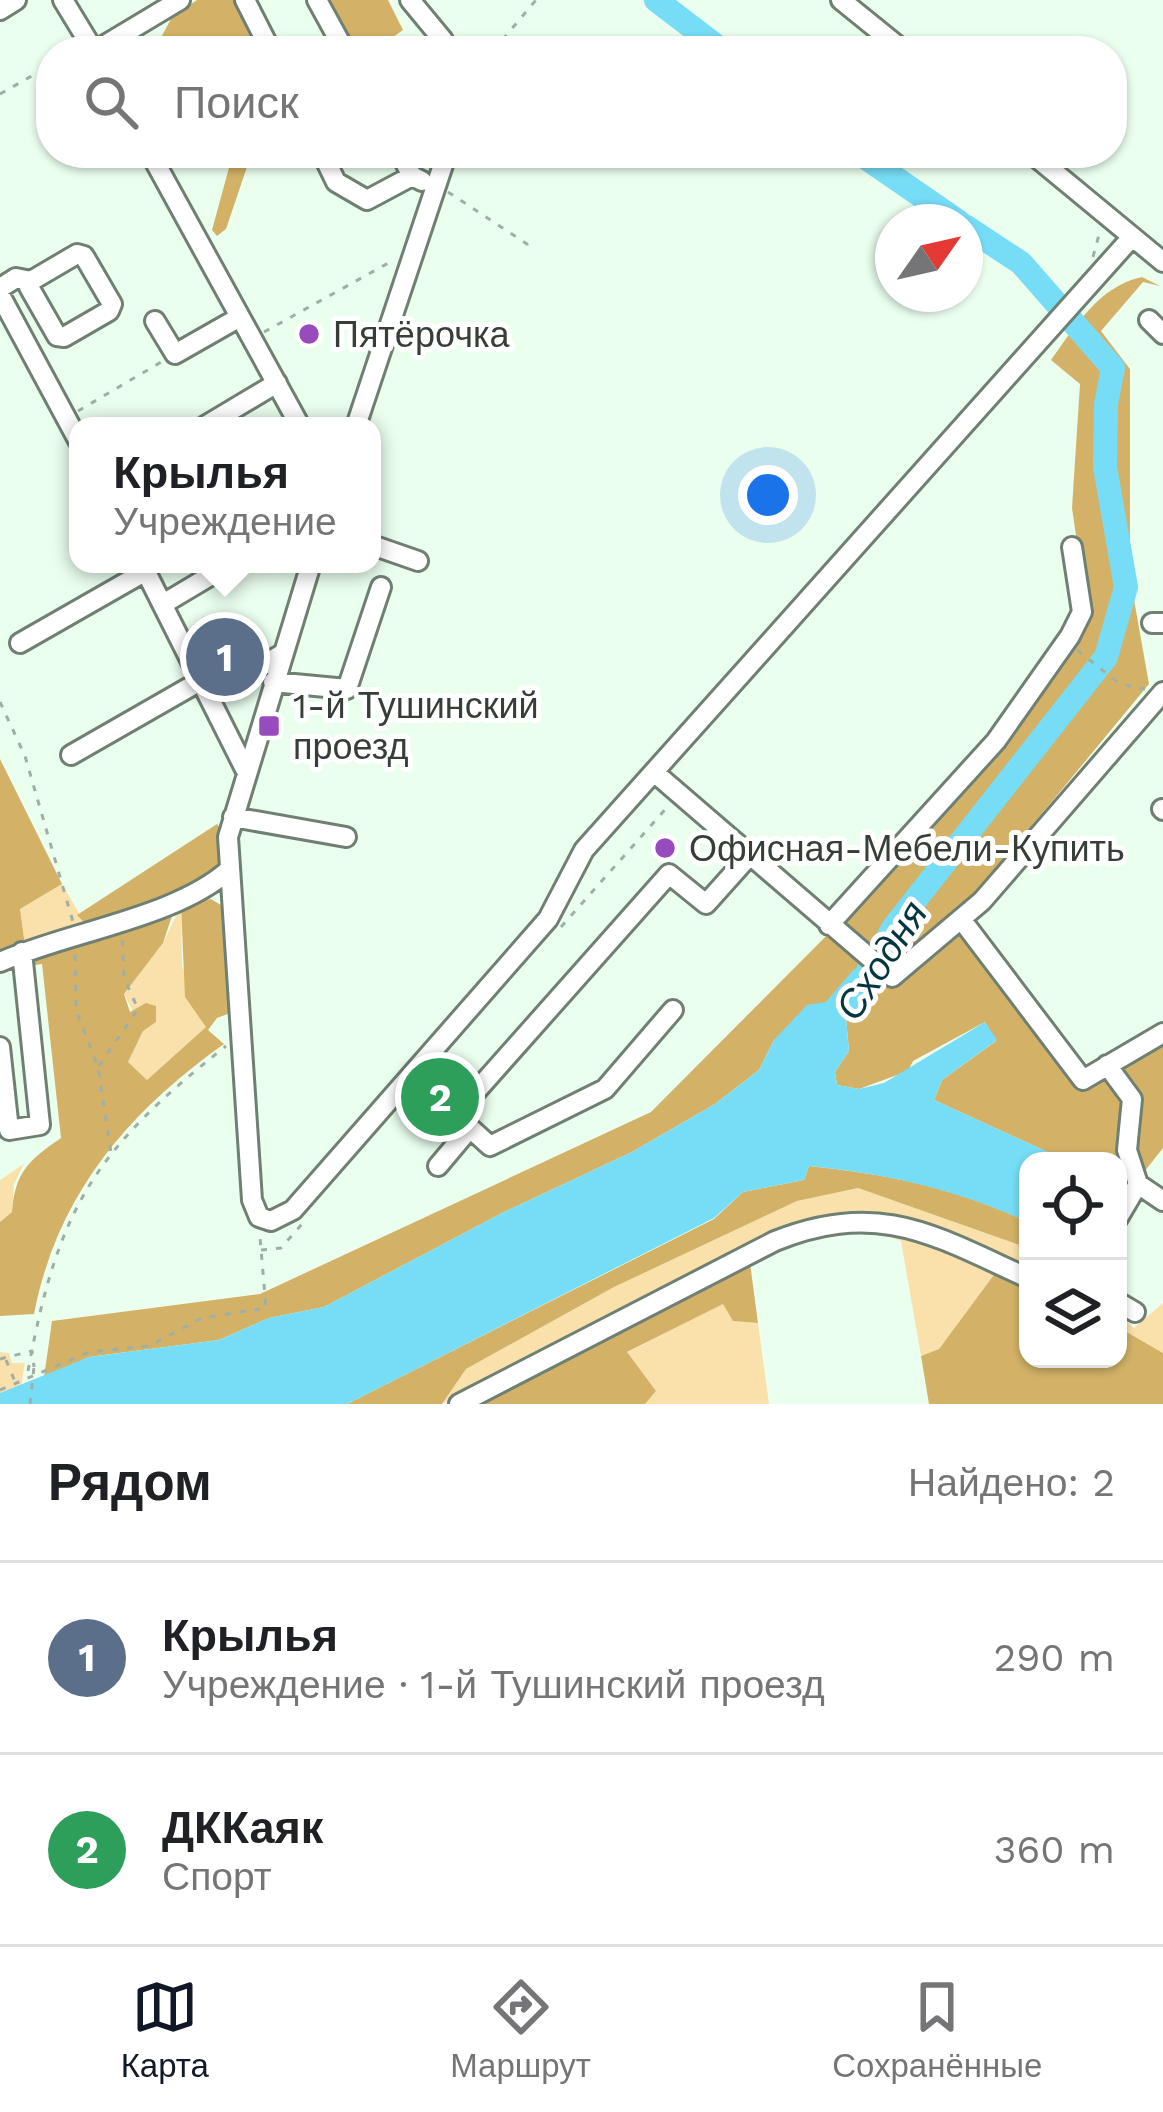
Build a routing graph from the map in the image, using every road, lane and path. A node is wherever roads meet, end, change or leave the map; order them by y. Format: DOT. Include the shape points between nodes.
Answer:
graph roads {
  1 [pos="16,0"];
  2 [pos="63,0"];
  3 [pos="180,0"];
  4 [pos="245,0"];
  5 [pos="316,0"];
  6 [pos="410,0"];
  7 [pos="536,0"];
  8 [pos="841,0"];
  9 [pos="0,10"];
  10 [pos="86,36"];
  11 [pos="120,36"];
  12 [pos="263,36"];
  13 [pos="336,36"];
  14 [pos="440,36"];
  15 [pos="506,36"];
  16 [pos="885,36"];
  17 [pos="36,74"];
  18 [pos="0,94"];
  19 [pos="158,168"];
  20 [pos="330,168"];
  21 [pos="408,168"];
  22 [pos="440,168"];
  23 [pos="1049,168"];
  24 [pos="412,176"];
  25 [pos="435,188"];
  26 [pos="1097,219"];
  27 [pos="1132,237"];
  28 [pos="415,248"];
  29 [pos="527,252"];
  30 [pos="1163,262"];
  31 [pos="1090,263"];
  32 [pos="32,281"];
  33 [pos="0,291"];
  34 [pos="239,316"];
  35 [pos="154,321"];
  36 [pos="21,333"];
  37 [pos="252,338"];
  38 [pos="0,346"];
  39 [pos="175,354"];
  40 [pos="277,383"];
  41 [pos="76,411"];
  42 [pos="220,417"];
  43 [pos="295,417"];
  44 [pos="359,417"];
  45 [pos="69,423"];
  46 [pos="1072,547"];
  47 [pos="381,548"];
  48 [pos="418,561"];
  49 [pos="134,573"];
  50 [pos="147,573"];
  51 [pos="215,573"];
  52 [pos="308,573"];
  53 [pos="381,587"];
  54 [pos="163,604"];
  55 [pos="20,644"];
  56 [pos="1077,649"];
  57 [pos="282,654"];
  58 [pos="273,682"];
  59 [pos="206,688"];
  60 [pos="1137,688"];
  61 [pos="1163,692"];
  62 [pos="0,702"];
  63 [pos="70,755"];
  64 [pos="245,769"];
  65 [pos="655,773"];
  66 [pos="233,817"];
  67 [pos="346,837"];
  68 [pos="749,856"];
  69 [pos="230,869"];
  70 [pos="962,919"];
  71 [pos="829,925"];
  72 [pos="76,931"];
  73 [pos="122,936"];
  74 [pos="22,952"];
  75 [pos="0,962"];
  76 [pos="673,1010"];
  77 [pos="1163,1034"];
  78 [pos="240,1035"];
  79 [pos="0,1048"];
  80 [pos="1107,1064"];
  81 [pos="98,1067"];
  82 [pos="470,1128"];
  83 [pos="111,1153"];
  84 [pos="438,1166"];
  85 [pos="1138,1184"];
  86 [pos="1163,1201"];
  87 [pos="1127,1203"];
  88 [pos="265,1219"];
  89 [pos="1019,1274"];
  90 [pos="32,1351"];
  91 [pos="2,1359"];
  92 [pos="16,1385"];
  93 [pos="0,1390"];
  94 [pos="29,1404"];
  95 [pos="459,1404"];
  1 -- 9 [label="street"];
  2 -- 10 [label="street"];
  3 -- 11 [label="street"];
  4 -- 12 [label="street"];
  5 -- 13 [label="street"];
  6 -- 14 [label="street"];
  7 -- 15 [label="path"];
  8 -- 16 [label="street"];
  17 -- 18 [label="path"];
  19 -- 34 [label="street"];
  20 -- 24 [label="street" via="367,200"];
  21 -- 24 [label="street"];
  22 -- 25 [label="street"];
  23 -- 27 [label="street"];
  24 -- 25 [label="street"];
  25 -- 28 [label="street"];
  25 -- 29 [label="path" via="470,201"];
  26 -- 31 [label="path"];
  27 -- 30 [label="street"];
  27 -- 65 [label="street"];
  28 -- 37 [label="path"];
  28 -- 44 [label="street"];
  32 -- 32 [label="street" via="84,256 112,304 57,336"];
  32 -- 33 [label="street" via="16,278"];
  33 -- 36 [label="street"];
  34 -- 37 [label="street"];
  34 -- 39 [label="street"];
  35 -- 39 [label="street"];
  36 -- 38 [label="street"];
  36 -- 45 [label="street"];
  37 -- 40 [label="street"];
  39 -- 41 [label="path"];
  40 -- 42 [label="street"];
  40 -- 43 [label="street"];
  46 -- 71 [label="street" via="1082,613 1070,636 996,741"];
  47 -- 48 [label="street"];
  49 -- 55 [label="street"];
  50 -- 54 [label="street"];
  51 -- 54 [label="street"];
  52 -- 57 [label="street"];
  53 -- 58 [label="street" via="347,689"];
  54 -- 59 [label="street"];
  56 -- 60 [label="path"];
  57 -- 58 [label="street"];
  57 -- 59 [label="street"];
  58 -- 64 [label="street"];
  59 -- 63 [label="street"];
  59 -- 64 [label="street"];
  61 -- 70 [label="street"];
  62 -- 72 [label="path" via="25,756"];
  64 -- 66 [label="street"];
  65 -- 68 [label="street"];
  65 -- 88 [label="street" via="584,850 548,919 293,1210"];
  66 -- 67 [label="street"];
  66 -- 69 [label="street"];
  68 -- 71 [label="street"];
  68 -- 82 [label="street" via="706,904 669,874 455,1115"];
  69 -- 72 [label="street" via="198,895"];
  69 -- 78 [label="street"];
  70 -- 71 [label="street" via="892,977"];
  70 -- 80 [label="street" via="1082,1080"];
  72 -- 74 [label="street"];
  72 -- 81 [label="path" via="76,1010"];
  73 -- 81 [label="path" via="124,978 138,1010"];
  74 -- 75 [label="street"];
  74 -- 79 [label="street" via="40,1124 9,1130"];
  76 -- 82 [label="street" via="604,1089 490,1146"];
  77 -- 80 [label="street"];
  78 -- 83 [label="path" via="140,1118"];
  78 -- 88 [label="street" via="252,1200"];
  80 -- 85 [label="street" via="1132,1099 1127,1150"];
  81 -- 83 [label="path"];
  82 -- 84 [label="street"];
  83 -- 90 [label="path" via="65,1226"];
  85 -- 86 [label="street"];
  85 -- 87 [label="street"];
  88 -- 92 [label="path" via="266,1308 202,1318 149,1346 88,1352"];
  89 -- 95 [label="street" via="939,1234 831,1223 775,1240"];
  90 -- 91 [label="path"];
  90 -- 94 [label="path, bridge"];
  91 -- 92 [label="path"];
  92 -- 93 [label="path"];
}
